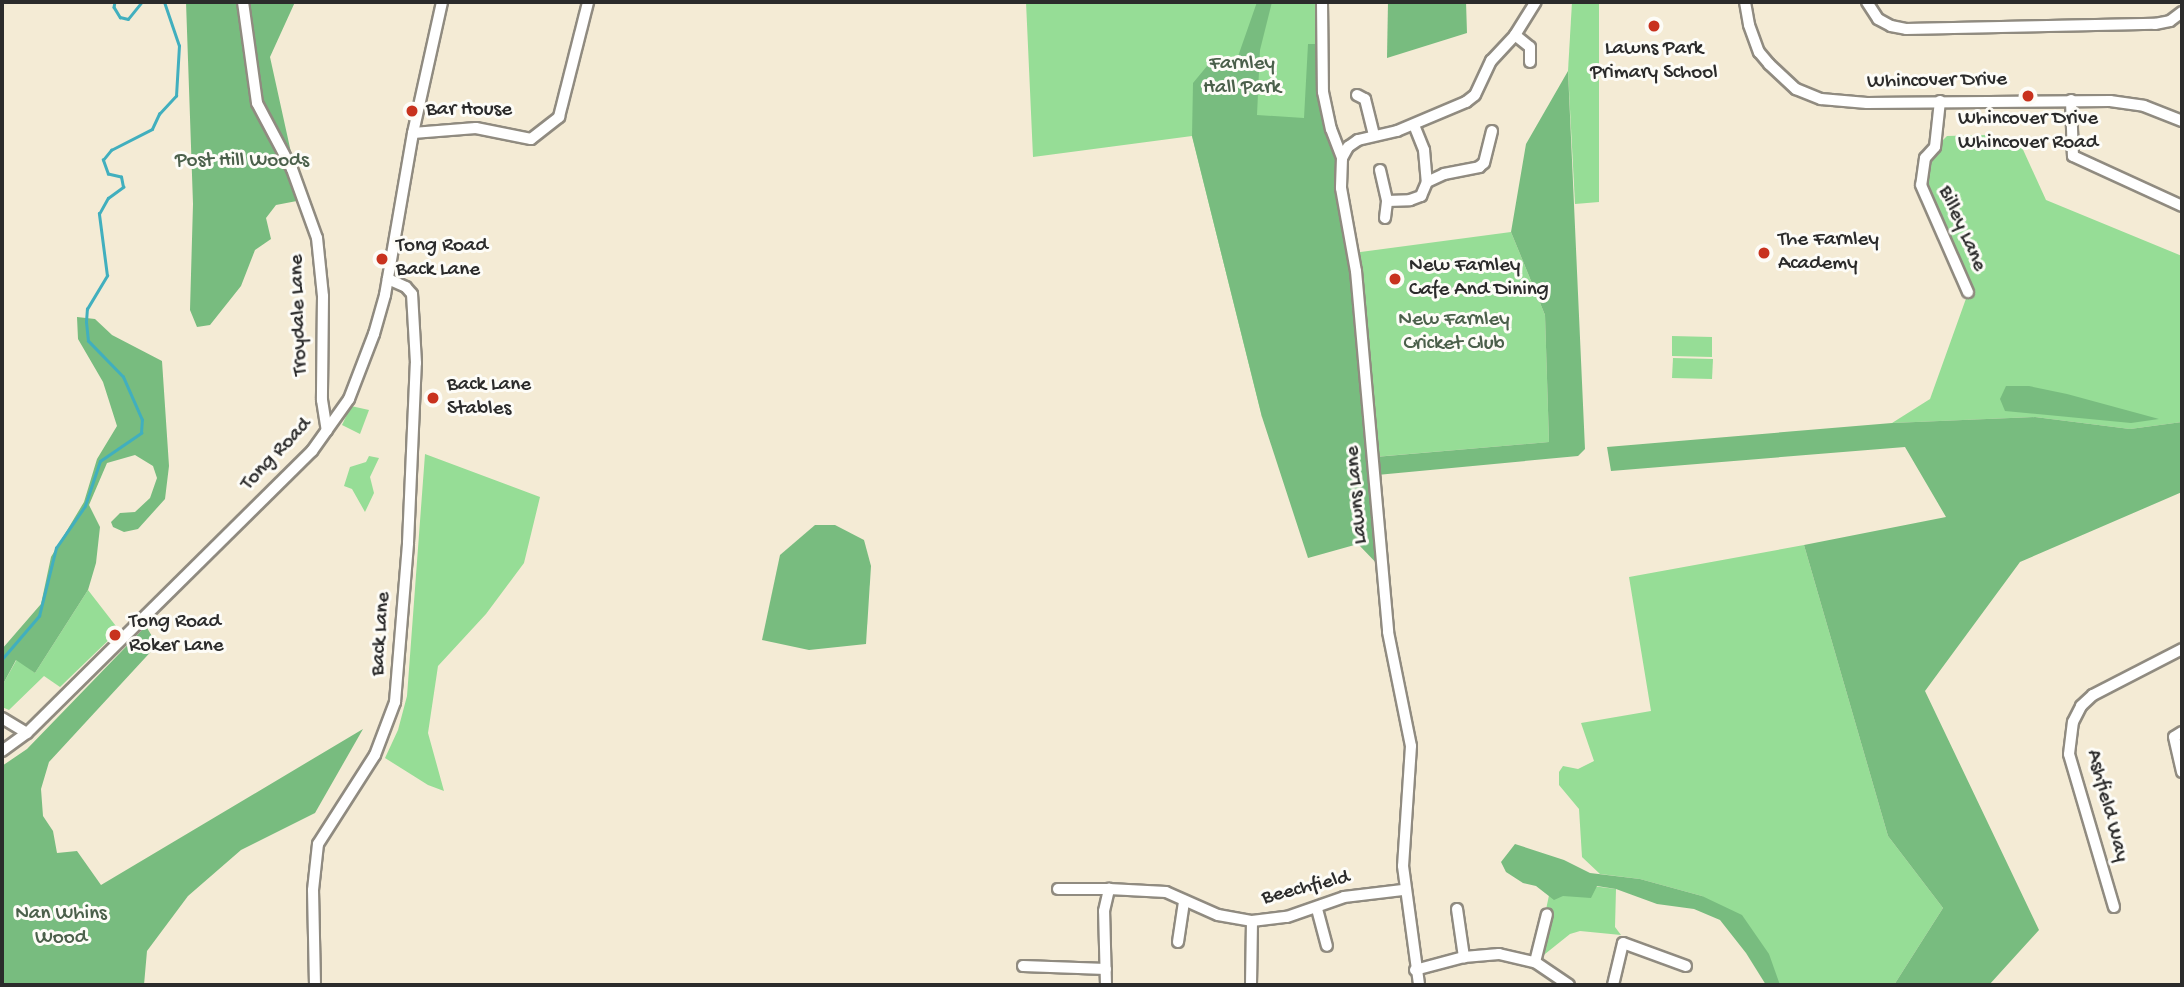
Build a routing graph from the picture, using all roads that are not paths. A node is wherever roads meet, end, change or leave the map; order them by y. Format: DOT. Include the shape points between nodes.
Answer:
graph roads {
  1 [pos="243,2"];
  2 [pos="442,2"];
  3 [pos="589,2"];
  4 [pos="1322,2"];
  5 [pos="1533,2"];
  6 [pos="1745,2"];
  7 [pos="1867,2"];
  8 [pos="2182,12"];
  9 [pos="1515,35"];
  10 [pos="1530,62"];
  11 [pos="1376,93"];
  12 [pos="2071,100"];
  13 [pos="1940,101"];
  14 [pos="2182,121"];
  15 [pos="1414,125"];
  16 [pos="1492,131"];
  17 [pos="413,133"];
  18 [pos="1374,134"];
  19 [pos="1342,158"];
  20 [pos="1380,170"];
  21 [pos="1427,182"];
  22 [pos="1387,201"];
  23 [pos="2182,206"];
  24 [pos="1385,218"];
  25 [pos="388,279"];
  26 [pos="1968,292"];
  27 [pos="327,430"];
  28 [pos="2182,649"];
  29 [pos="2,718"];
  30 [pos="2182,732"];
  31 [pos="27,733"];
  32 [pos="2,751"];
  33 [pos="2182,772"];
  34 [pos="1058,889"];
  35 [pos="1109,889"];
  36 [pos="1403,890"];
  37 [pos="1184,902"];
  38 [pos="2114,907"];
  39 [pos="1317,909"];
  40 [pos="1461,912"];
  41 [pos="1547,914"];
  42 [pos="1252,921"];
  43 [pos="1178,942"];
  44 [pos="1327,946"];
  45 [pos="1464,957"];
  46 [pos="1535,962"];
  47 [pos="1686,965"];
  48 [pos="1023,966"];
  49 [pos="1106,969"];
  50 [pos="1415,970"];
  51 [pos="1557,981"];
  52 [pos="315,985"];
  53 [pos="1106,985"];
  54 [pos="1251,985"];
  55 [pos="1419,985"];
  56 [pos="1569,985"];
  57 [pos="1613,985"];
  1 -- 27 [label="street, Troydale Lane" via="257,103 292,169 317,238"];
  2 -- 17 [label="street, Tong Road"];
  3 -- 17 [label="street" via="559,117 531,139 476,128"];
  4 -- 19 [label="street, Lawns Lane" via="1323,92"];
  5 -- 9 [label="street"];
  6 -- 13 [label="street, Whincover Drive" via="1759,52 1796,89 1840,103"];
  7 -- 8 [label="street" via="1878,19 1906,29 2119,25 2170,21"];
  9 -- 10 [label="street" via="1530,47"];
  9 -- 15 [label="street" via="1491,61 1475,95"];
  11 -- 18 [label="street" via="1361,97"];
  12 -- 13 [label="street, Whincover Drive"];
  12 -- 14 [label="street, Whincover Drive" via="2144,106"];
  12 -- 23 [label="street" via="2073,156"];
  13 -- 26 [label="street, Billey Lane" via="1935,147 1925,158 1921,185"];
  15 -- 18 [label="street"];
  15 -- 21 [label="street" via="1424,150"];
  16 -- 21 [label="street" via="1479,167"];
  17 -- 25 [label="street, Tong Road"];
  18 -- 19 [label="street" via="1348,147"];
  19 -- 36 [label="street, Lawns Lane" via="1341,188 1356,271 1390,652 1410,746"];
  20 -- 22 [label="street"];
  21 -- 22 [label="street" via="1421,196"];
  22 -- 24 [label="street"];
  25 -- 27 [label="street, Tong Road" via="374,334 349,398"];
  25 -- 52 [label="street, Back Lane" via="412,294 416,363 396,702 375,755 318,844 313,890"];
  27 -- 31 [label="street, Tong Road" via="312,451"];
  28 -- 38 [label="street, Ashfield Way" via="2092,695 2073,722 2069,754"];
  29 -- 31 [label="street"];
  30 -- 33 [label="street" via="2174,737"];
  31 -- 32 [label="street, Tong Road"];
  34 -- 35 [label="street, Beechfield"];
  35 -- 37 [label="street, Beechfield" via="1166,891"];
  35 -- 49 [label="street" via="1104,911"];
  36 -- 39 [label="street, Beechfield" via="1344,897"];
  36 -- 50 [label="street, Lawns Lane"];
  37 -- 42 [label="street, Beechfield"];
  37 -- 43 [label="street"];
  39 -- 42 [label="street, Beechfield"];
  39 -- 44 [label="street"];
  40 -- 45 [label="street"];
  41 -- 46 [label="street"];
  42 -- 54 [label="street"];
  45 -- 46 [label="street" via="1499,954"];
  45 -- 50 [label="street"];
  46 -- 51 [label="street"];
  47 -- 57 [label="street" via="1623,943"];
  48 -- 49 [label="street"];
  49 -- 53 [label="street"];
  50 -- 55 [label="street, Lawns Lane"];
  51 -- 56 [label="street"];
}
